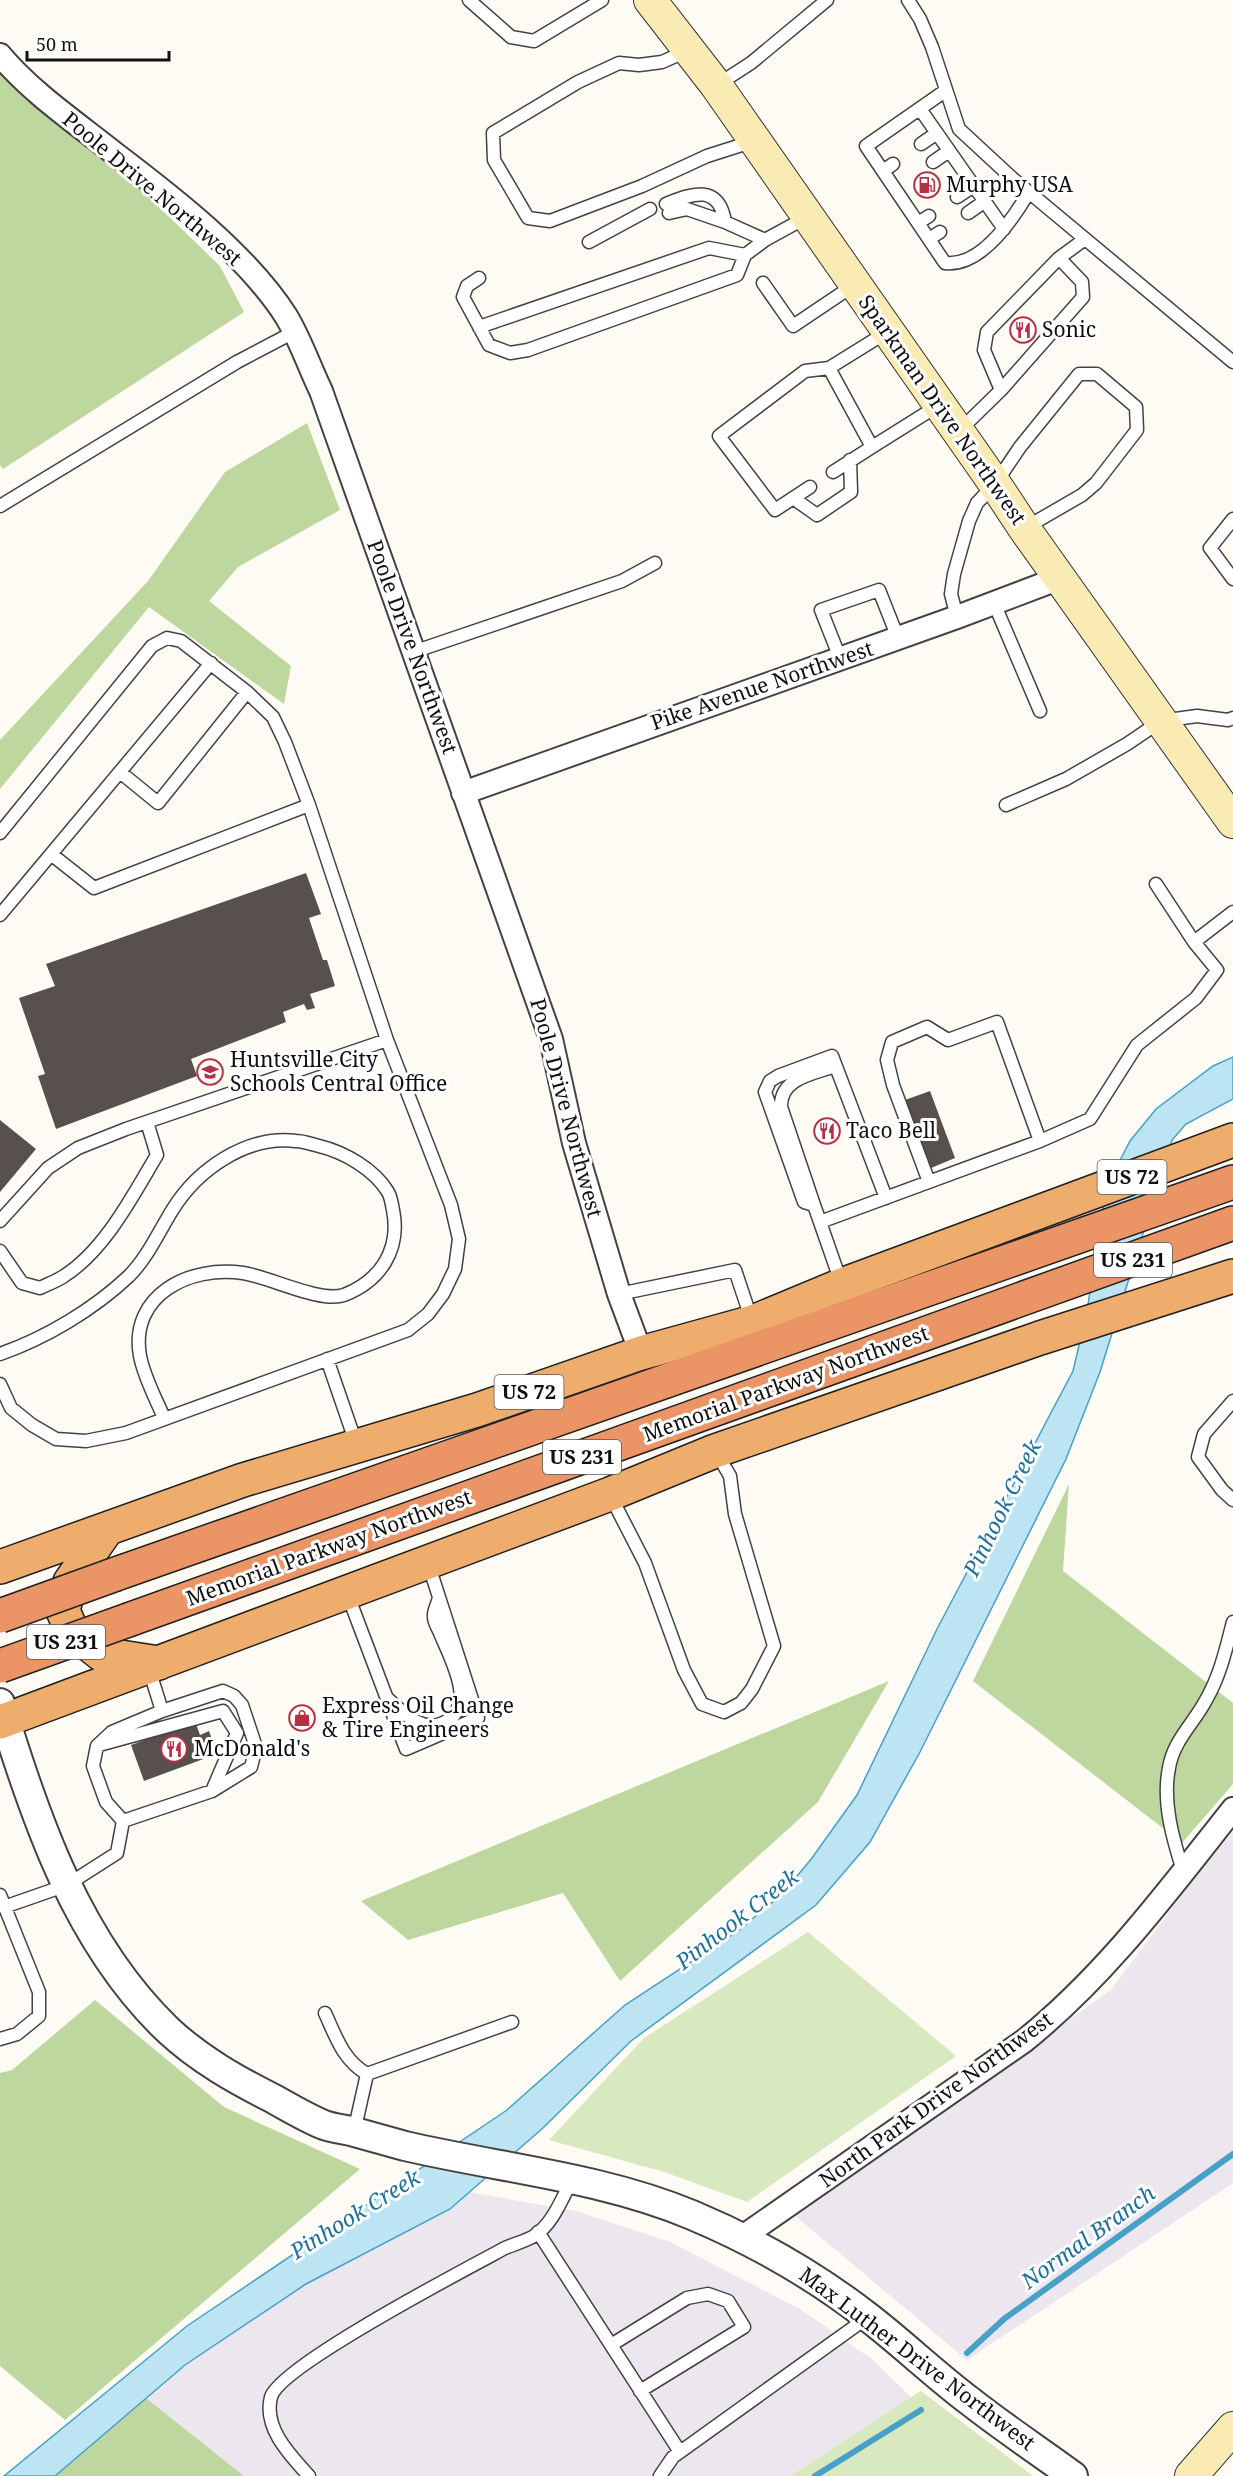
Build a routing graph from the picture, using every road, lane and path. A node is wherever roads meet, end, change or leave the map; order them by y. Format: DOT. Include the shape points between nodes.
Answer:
graph roads {
  1 [pos="469,0"];
  2 [pos="602,0"];
  3 [pos="650,0"];
  4 [pos="827,0"];
  5 [pos="908,0"];
  6 [pos="690,49"];
  7 [pos="0,55"];
  8 [pos="716,86"];
  9 [pos="945,91"];
  10 [pos="920,109"];
  11 [pos="937,133"];
  12 [pos="754,141"];
  13 [pos="921,144"];
  14 [pos="950,151"];
  15 [pos="933,162"];
  16 [pos="974,186"];
  17 [pos="1029,192"];
  18 [pos="957,197"];
  19 [pos="985,201"];
  20 [pos="968,213"];
  21 [pos="651,214"];
  22 [pos="929,216"];
  23 [pos="808,217"];
  24 [pos="725,222"];
  25 [pos="918,223"];
  26 [pos="1005,229"];
  27 [pos="1085,239"];
  28 [pos="765,240"];
  29 [pos="589,242"];
  30 [pos="745,255"];
  31 [pos="1059,258"];
  32 [pos="479,278"];
  33 [pos="763,283"];
  34 [pos="855,284"];
  35 [pos="479,327"];
  36 [pos="888,331"];
  37 [pos="294,332"];
  38 [pos="1233,362"];
  39 [pos="829,368"];
  40 [pos="1001,390"];
  41 [pos="939,405"];
  42 [pos="958,432"];
  43 [pos="872,447"];
  44 [pos="850,460"];
  45 [pos="833,472"];
  46 [pos="995,484"];
  47 [pos="810,487"];
  48 [pos="793,498"];
  49 [pos="0,506"];
  50 [pos="1233,519"];
  51 [pos="1024,528"];
  52 [pos="1233,532"];
  53 [pos="1218,536"];
  54 [pos="655,563"];
  55 [pos="1060,578"];
  56 [pos="1233,579"];
  57 [pos="994,603"];
  58 [pos="957,617"];
  59 [pos="898,638"];
  60 [pos="413,652"];
  61 [pos="840,658"];
  62 [pos="211,663"];
  63 [pos="247,692"];
  64 [pos="1040,711"];
  65 [pos="1233,718"];
  66 [pos="1161,721"];
  67 [pos="120,771"];
  68 [pos="463,792"];
  69 [pos="309,805"];
  70 [pos="1006,805"];
  71 [pos="1233,822"];
  72 [pos="0,833"];
  73 [pos="51,854"];
  74 [pos="1156,884"];
  75 [pos="1233,912"];
  76 [pos="0,915"];
  77 [pos="1194,942"];
  78 [pos="387,1040"];
  79 [pos="833,1061"];
  80 [pos="147,1122"];
  81 [pos="1040,1141"];
  82 [pos="1222,1144"];
  83 [pos="929,1182"];
  84 [pos="1233,1182"];
  85 [pos="886,1198"];
  86 [pos="814,1205"];
  87 [pos="0,1221"];
  88 [pos="820,1222"];
  89 [pos="1233,1223"];
  90 [pos="0,1251"];
  91 [pos="1233,1276"];
  92 [pos="842,1286"];
  93 [pos="619,1294"];
  94 [pos="753,1322"];
  95 [pos="641,1353"];
  96 [pos="0,1354"];
  97 [pos="327,1359"];
  98 [pos="0,1384"];
  99 [pos="1233,1401"];
  100 [pos="164,1418"];
  101 [pos="357,1446"];
  102 [pos="715,1452"];
  103 [pos="610,1494"];
  104 [pos="1233,1500"];
  105 [pos="107,1529"];
  106 [pos="427,1561"];
  107 [pos="0,1567"];
  108 [pos="346,1592"];
  109 [pos="439,1597"];
  110 [pos="0,1616"];
  111 [pos="1233,1622"];
  112 [pos="155,1665"];
  113 [pos="0,1666"];
  114 [pos="387,1698"];
  115 [pos="162,1712"];
  116 [pos="2,1715"];
  117 [pos="97,1746"];
  118 [pos="212,1791"];
  119 [pos="1233,1809"];
  120 [pos="123,1821"];
  121 [pos="1184,1871"];
  122 [pos="67,1885"];
  123 [pos="2,1901"];
  124 [pos="325,2013"];
  125 [pos="512,2022"];
  126 [pos="0,2039"];
  127 [pos="367,2074"];
  128 [pos="354,2132"];
  129 [pos="572,2180"];
  130 [pos="538,2232"];
  131 [pos="741,2238"];
  132 [pos="868,2317"];
  133 [pos="611,2345"];
  134 [pos="640,2391"];
  135 [pos="1233,2428"];
  136 [pos="680,2452"];
  137 [pos="309,2476"];
  138 [pos="660,2476"];
  139 [pos="1073,2476"];
  140 [pos="1191,2476"];
  1 -- 2 [label="lane" via="511,37 534,41"];
  3 -- 6 [label="main road, Sparkman Drive Northwest"];
  4 -- 8 [label="lane" via="751,63"];
  5 -- 9 [label="lane" via="932,47"];
  6 -- 8 [label="main road, Sparkman Drive Northwest"];
  6 -- 12 [label="lane" via="662,62 620,63 578,82 493,133 494,160 528,218 550,221 707,156"];
  7 -- 37 [label="street, Poole Drive Northwest" via="37,91 226,248 262,284"];
  8 -- 12 [label="main road, Sparkman Drive Northwest"];
  9 -- 10 [label="lane"];
  9 -- 17 [label="lane" via="959,129"];
  10 -- 11 [label="lane"];
  10 -- 25 [label="lane" via="866,146 888,167"];
  11 -- 13 [label="lane"];
  11 -- 14 [label="lane"];
  12 -- 23 [label="main road, Sparkman Drive Northwest"];
  14 -- 15 [label="lane"];
  14 -- 16 [label="lane"];
  16 -- 18 [label="lane"];
  16 -- 19 [label="lane"];
  17 -- 26 [label="lane"];
  17 -- 27 [label="lane"];
  19 -- 20 [label="lane"];
  19 -- 26 [label="lane"];
  21 -- 29 [label="lane" via="629,220"];
  22 -- 25 [label="lane"];
  23 -- 28 [label="lane"];
  23 -- 34 [label="main road, Sparkman Drive Northwest"];
  24 -- 24 [label="lane" via="723,210 704,193 689,195 668,208 687,209"];
  24 -- 28 [label="lane"];
  25 -- 26 [label="lane" via="934,235 945,263 956,264 968,261"];
  27 -- 31 [label="lane"];
  27 -- 38 [label="lane"];
  28 -- 30 [label="lane"];
  30 -- 35 [label="lane" via="709,248"];
  30 -- 35 [label="lane" via="737,275 528,350 510,353 489,345"];
  31 -- 40 [label="lane" via="987,332 984,350"];
  31 -- 40 [label="lane" via="1082,282 1083,297"];
  32 -- 35 [label="lane" via="467,286 463,297"];
  33 -- 34 [label="lane" via="792,326"];
  34 -- 36 [label="main road, Sparkman Drive Northwest"];
  36 -- 39 [label="lane"];
  36 -- 41 [label="main road, Sparkman Drive Northwest"];
  37 -- 49 [label="lane" via="237,362"];
  37 -- 60 [label="street, Poole Drive Northwest" via="321,391"];
  39 -- 43 [label="lane"];
  39 -- 48 [label="lane" via="805,371 718,436 775,510"];
  40 -- 42 [label="lane"];
  41 -- 42 [label="main road, Sparkman Drive Northwest"];
  41 -- 43 [label="lane"];
  42 -- 46 [label="main road, Sparkman Drive Northwest"];
  43 -- 44 [label="lane"];
  44 -- 45 [label="lane"];
  44 -- 48 [label="lane" via="851,492 817,515"];
  46 -- 51 [label="main road, Sparkman Drive Northwest"];
  46 -- 51 [label="lane" via="1079,374 1097,374 1136,406 1137,430 1096,483"];
  46 -- 58 [label="lane" via="977,503 969,521 951,594"];
  47 -- 48 [label="lane"];
  50 -- 53 [label="lane"];
  51 -- 55 [label="main road, Sparkman Drive Northwest"];
  52 -- 53 [label="lane"];
  53 -- 56 [label="lane" via="1210,548"];
  54 -- 60 [label="lane" via="622,581"];
  55 -- 57 [label="street, Pike Avenue Northwest"];
  55 -- 66 [label="main road, Sparkman Drive Northwest"];
  57 -- 58 [label="street, Pike Avenue Northwest"];
  57 -- 64 [label="lane"];
  58 -- 59 [label="street, Pike Avenue Northwest"];
  59 -- 61 [label="street, Pike Avenue Northwest"];
  59 -- 61 [label="lane" via="879,590 869,593 821,610"];
  60 -- 68 [label="street, Poole Drive Northwest"];
  61 -- 68 [label="street, Pike Avenue Northwest"];
  62 -- 63 [label="lane"];
  62 -- 67 [label="lane"];
  62 -- 72 [label="lane" via="181,640 167,638 152,646"];
  63 -- 67 [label="lane" via="158,803"];
  63 -- 69 [label="lane" via="273,717"];
  65 -- 66 [label="lane" via="1197,716"];
  66 -- 70 [label="lane" via="1066,779"];
  66 -- 71 [label="main road, Sparkman Drive Northwest"];
  67 -- 73 [label="lane"];
  68 -- 93 [label="street, Poole Drive Northwest" via="551,1039 574,1143"];
  69 -- 73 [label="lane" via="94,888"];
  69 -- 78 [label="lane"];
  73 -- 76 [label="lane"];
  74 -- 77 [label="lane"];
  75 -- 77 [label="lane"];
  77 -- 81 [label="lane" via="1217,970 1196,998 1137,1045 1089,1119"];
  78 -- 80 [label="lane"];
  78 -- 97 [label="lane" via="451,1205 459,1239 455,1269 428,1314 408,1330"];
  79 -- 85 [label="lane"];
  79 -- 86 [label="lane" via="793,1081 781,1098"];
  79 -- 86 [label="lane" via="778,1076 770,1081 765,1092 804,1202"];
  80 -- 87 [label="lane" via="78,1148 48,1168"];
  80 -- 90 [label="lane" via="157,1155 98,1246 66,1275 40,1288 22,1283"];
  81 -- 83 [label="lane"];
  81 -- 83 [label="lane" via="997,1022 948,1040 927,1027 892,1042 887,1060 892,1085"];
  82 -- 92 [label="highway, US 72"];
  83 -- 85 [label="lane"];
  84 -- 110 [label="highway, Memorial Parkway Northwest / US 231, bridge"];
  85 -- 88 [label="lane"];
  86 -- 88 [label="lane"];
  88 -- 92 [label="lane"];
  89 -- 113 [label="highway, Memorial Parkway Northwest / US 231, bridge"];
  91 -- 102 [label="highway" via="1040,1338"];
  92 -- 94 [label="highway, US 72"];
  93 -- 94 [label="lane" via="735,1270"];
  93 -- 95 [label="street, Poole Drive Northwest"];
  94 -- 95 [label="highway, US 72"];
  95 -- 101 [label="highway, US 72" via="477,1410"];
  96 -- 100 [label="lane" via="64,1323 130,1275 199,1176 226,1156 258,1144 294,1140 333,1149 366,1168 389,1193 395,1221 393,1246 382,1271 362,1287 340,1296 311,1294 241,1272 201,1275 170,1285 152,1302 141,1325 140,1356"];
  97 -- 100 [label="lane"];
  97 -- 101 [label="lane"];
  98 -- 100 [label="lane" via="11,1408 56,1439 86,1441 126,1433"];
  99 -- 104 [label="lane" via="1204,1434 1198,1457"];
  101 -- 105 [label="highway, US 72" via="243,1480"];
  102 -- 103 [label="highway"];
  102 -- 103 [label="lane" via="730,1476 735,1514 774,1646 752,1689 741,1703 724,1712 702,1704 684,1670 645,1563"];
  103 -- 106 [label="highway"];
  105 -- 107 [label="highway, US 72"];
  105 -- 112 [label="highway" via="70,1582 63,1611 72,1631 101,1654"];
  106 -- 108 [label="highway"];
  106 -- 109 [label="lane"];
  108 -- 112 [label="highway"];
  108 -- 114 [label="lane"];
  109 -- 114 [label="lane" via="433,1617 462,1696 459,1709 451,1720 425,1726"];
  109 -- 114 [label="lane" via="478,1718 406,1749"];
  111 -- 121 [label="lane" via="1218,1675 1173,1752 1168,1768 1170,1818"];
  112 -- 115 [label="lane"];
  112 -- 116 [label="highway"];
  115 -- 117 [label="lane" via="112,1732"];
  115 -- 118 [label="lane" via="223,1691 242,1705 256,1747 251,1767"];
  116 -- 122 [label="street, Max Luther Drive Northwest"];
  117 -- 118 [label="lane" via="223,1711 237,1733"];
  117 -- 120 [label="lane" via="93,1766 106,1802"];
  118 -- 120 [label="lane"];
  119 -- 121 [label="street, North Park Drive Northwest"];
  120 -- 122 [label="lane" via="117,1853"];
  121 -- 131 [label="street, North Park Drive Northwest" via="1116,1953 1055,2016"];
  122 -- 123 [label="lane"];
  122 -- 128 [label="street, Max Luther Drive Northwest" via="96,1941 133,1992 169,2031 203,2059 242,2083 325,2125"];
  123 -- 126 [label="lane" via="39,1992 39,2016 17,2034"];
  124 -- 127 [label="lane" via="346,2056 353,2066"];
  125 -- 127 [label="lane"];
  127 -- 128 [label="lane"];
  128 -- 129 [label="street, Max Luther Drive Northwest"];
  129 -- 130 [label="lane" via="548,2224"];
  129 -- 131 [label="street, Max Luther Drive Northwest" via="638,2196"];
  130 -- 133 [label="lane"];
  130 -- 137 [label="lane" via="356,2331 286,2377 271,2395 269,2417 284,2448"];
  131 -- 132 [label="street, Max Luther Drive Northwest" via="785,2261"];
  132 -- 136 [label="lane"];
  132 -- 139 [label="street, Max Luther Drive Northwest" via="970,2402"];
  133 -- 134 [label="lane"];
  133 -- 134 [label="lane" via="687,2298 708,2294 728,2301 744,2327"];
  134 -- 136 [label="lane"];
  135 -- 140 [label="main road"];
  136 -- 138 [label="lane"];
}
